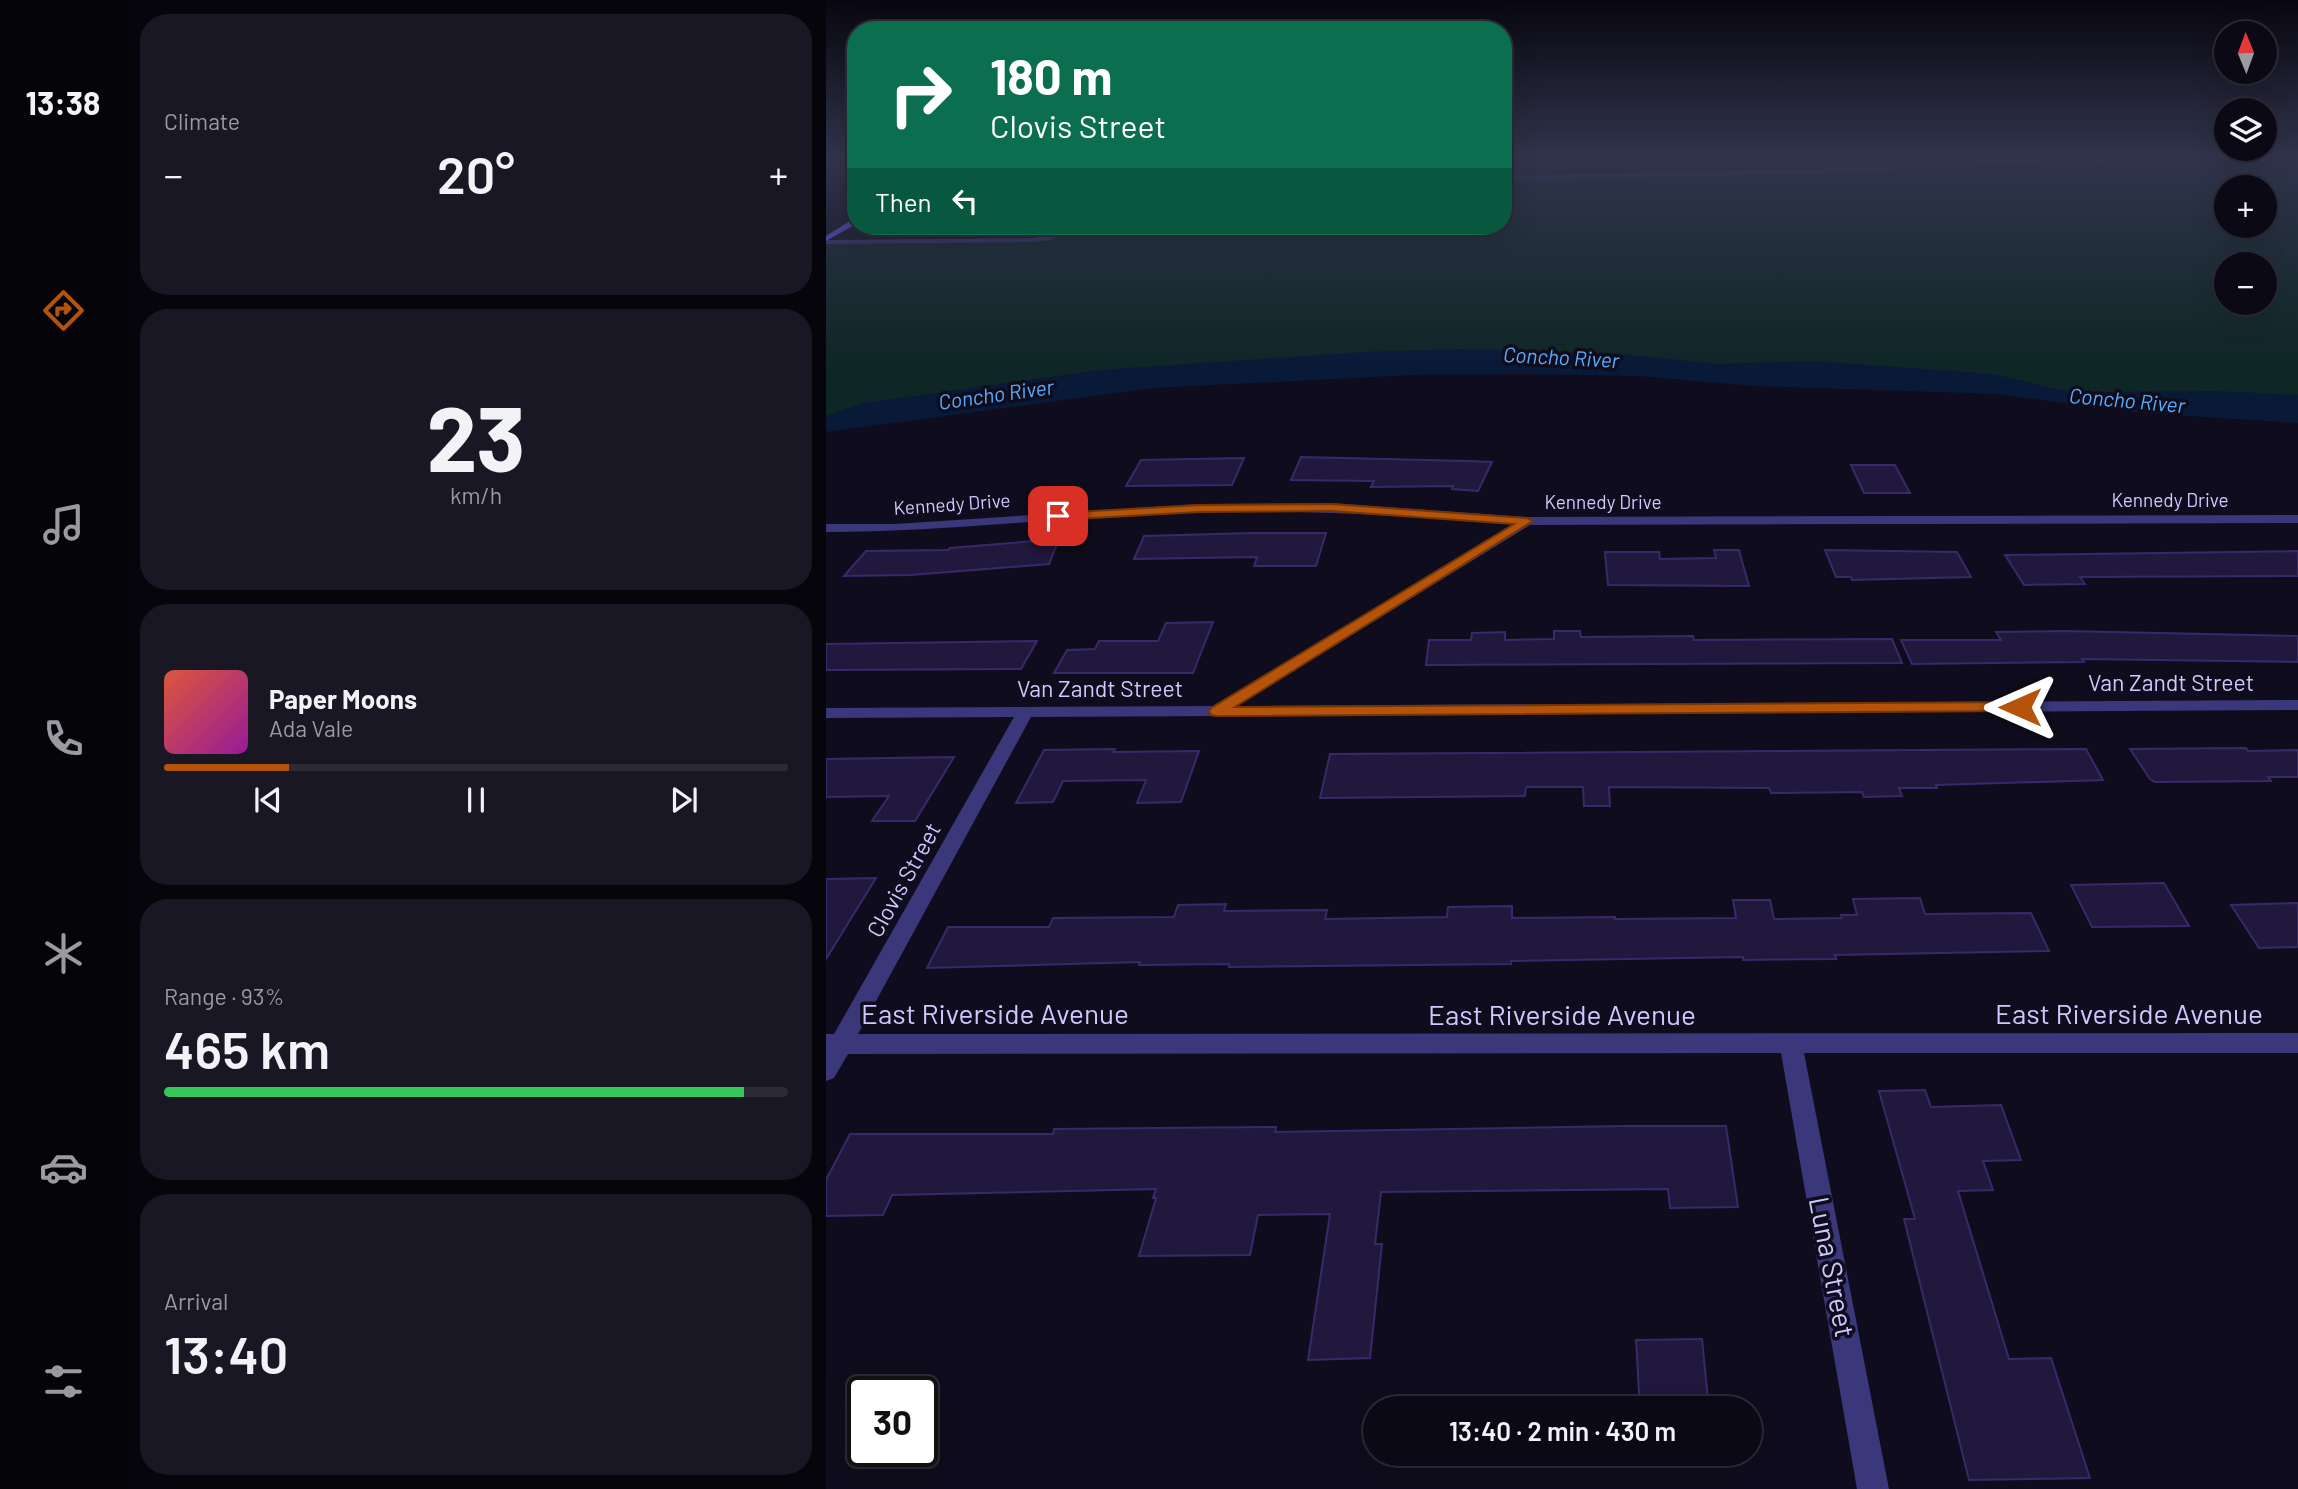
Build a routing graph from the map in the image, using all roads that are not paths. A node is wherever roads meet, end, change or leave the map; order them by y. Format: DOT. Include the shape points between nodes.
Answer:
graph roads {
  1 [pos="847,227"];
  2 [pos="1053,235"];
  3 [pos="826,240"];
  4 [pos="2298,519"];
  5 [pos="1527,521"];
  6 [pos="826,528"];
  7 [pos="2298,705"];
  8 [pos="1216,711"];
  9 [pos="826,713"];
  10 [pos="1025,713"];
  11 [pos="2298,1042"];
  12 [pos="833,1044"];
  13 [pos="1791,1045"];
  14 [pos="826,1071"];
  15 [pos="1873,1489"];
  1 -- 3 [label="main road"];
  2 -- 3 [label="street" via="1032,240"];
  4 -- 5 [label="street, Kennedy Drive"];
  5 -- 6 [label="street, Kennedy Drive" via="1331,507 1212,508 895,528"];
  5 -- 8 [label="street"];
  7 -- 8 [label="street, Van Zandt Street"];
  8 -- 10 [label="street, Van Zandt Street"];
  9 -- 10 [label="street, Van Zandt Street"];
  10 -- 12 [label="street, Clovis Street"];
  11 -- 13 [label="street, East Riverside Avenue"];
  12 -- 13 [label="street, East Riverside Avenue"];
  12 -- 14 [label="street, Clovis Street"];
  13 -- 15 [label="street, Luna Street"];
}
